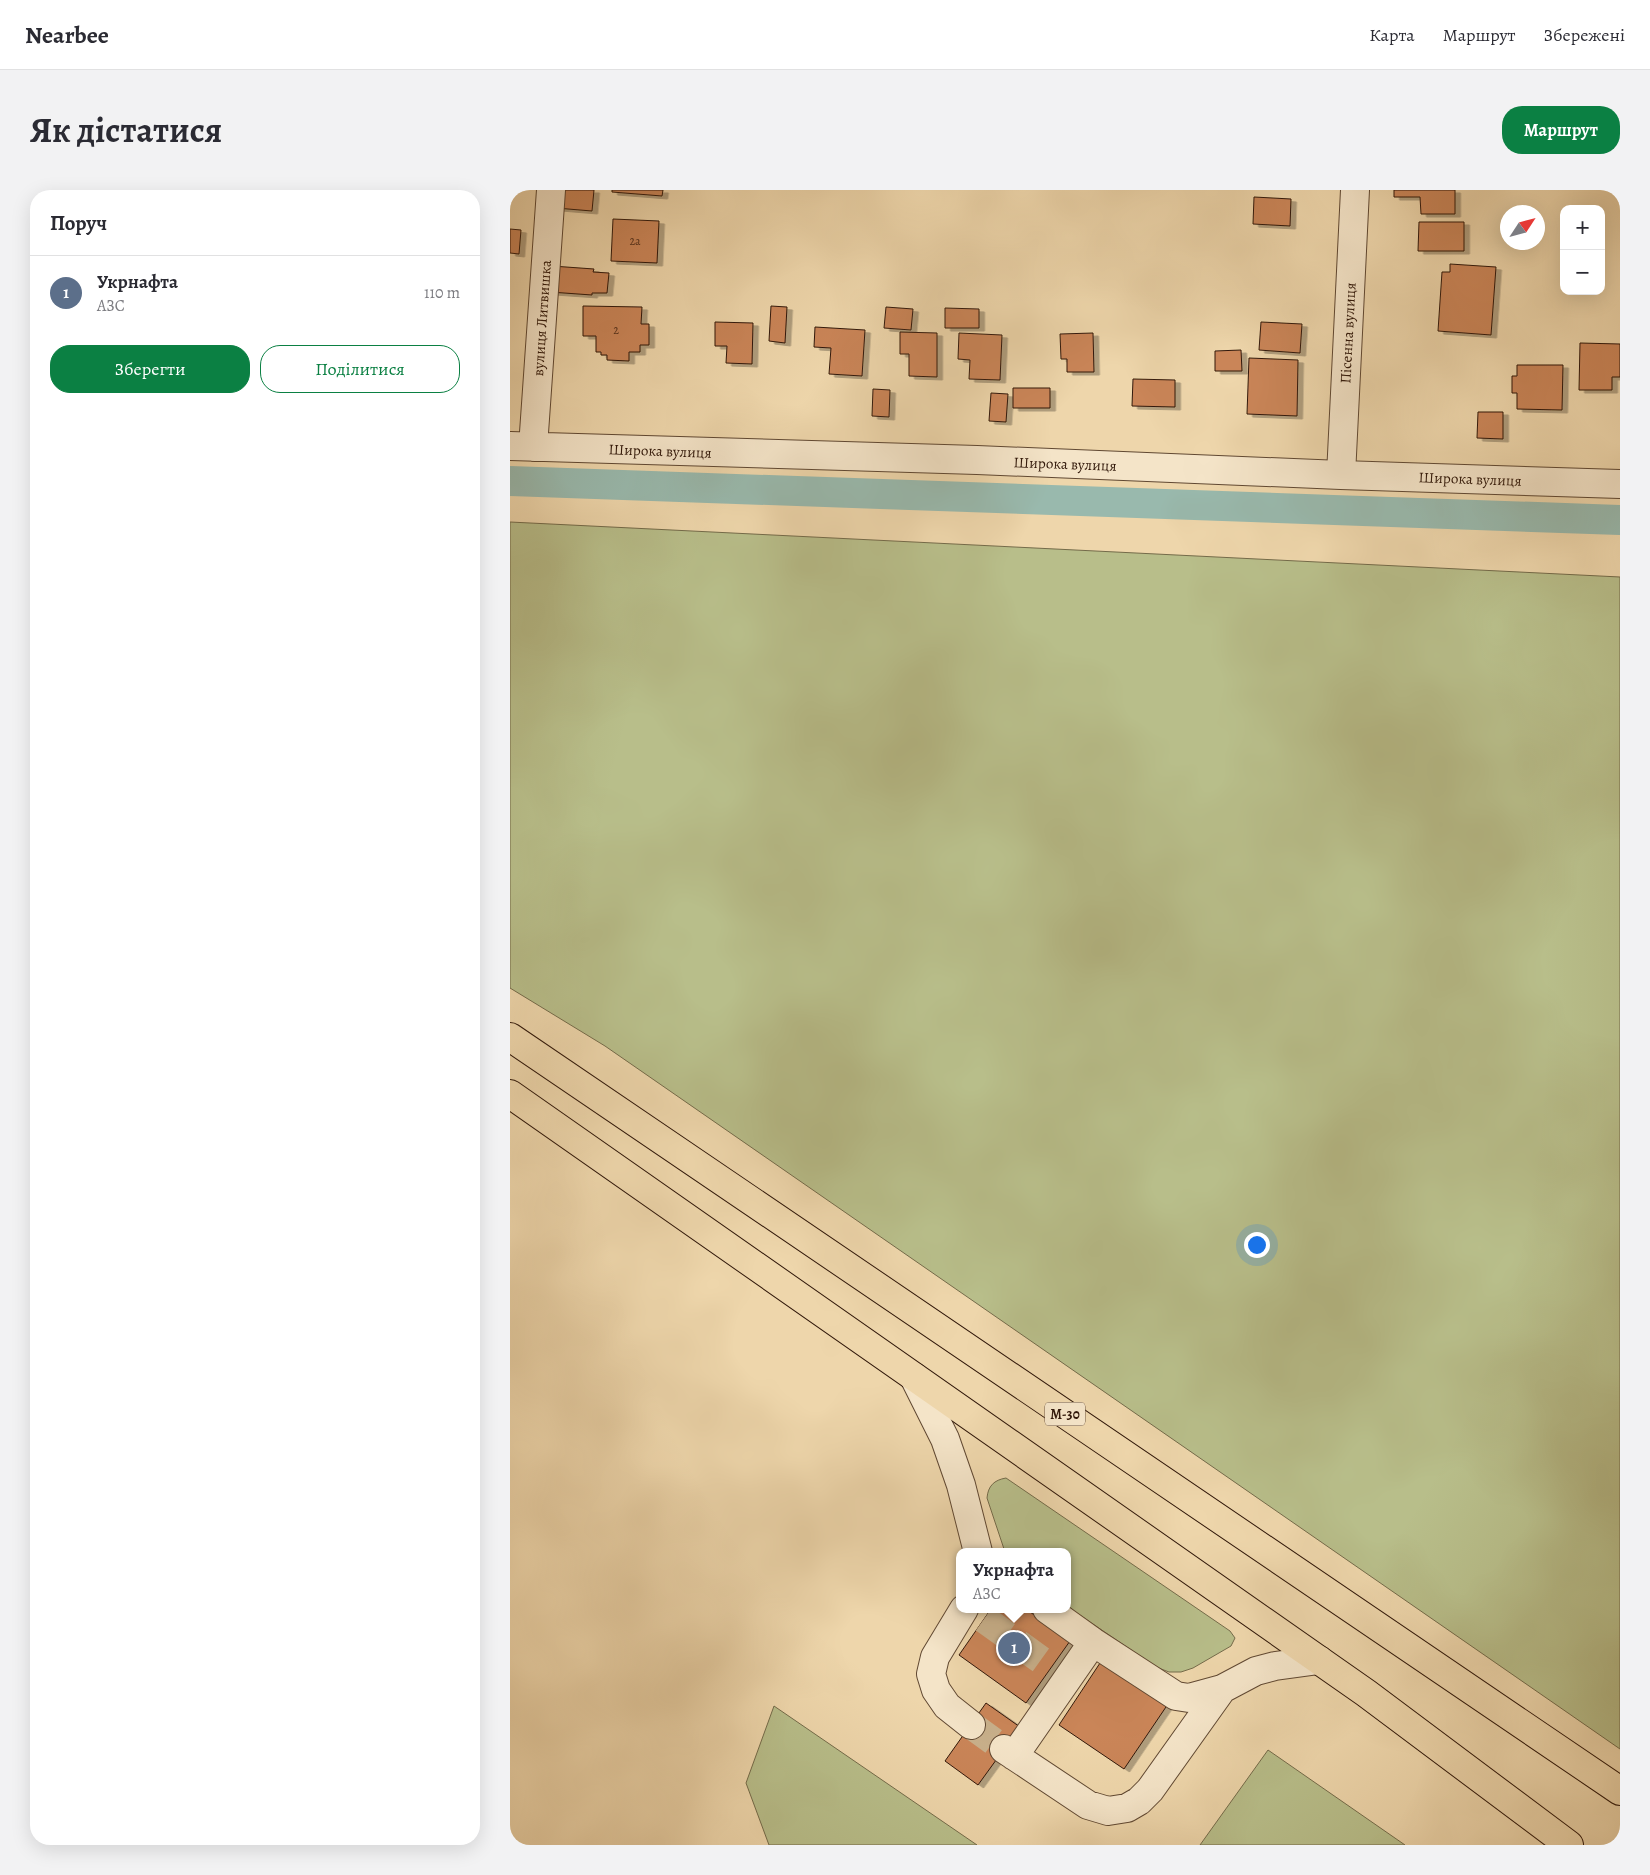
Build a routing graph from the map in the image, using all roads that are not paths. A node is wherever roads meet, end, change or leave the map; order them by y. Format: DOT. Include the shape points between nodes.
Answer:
graph roads {
  1 [pos="551,190"];
  2 [pos="1356,190"];
  3 [pos="521,446"];
  4 [pos="1341,475"];
  5 [pos="1620,484"];
  6 [pos="510,1038"];
  7 [pos="510,1094"];
  8 [pos="914,1377"];
  9 [pos="977,1548"];
  10 [pos="972,1613"];
  11 [pos="1053,1613"];
  12 [pos="1093,1642"];
  13 [pos="1319,1660"];
  14 [pos="1222,1689"];
  15 [pos="971,1725"];
  16 [pos="1620,1791"];
  17 [pos="1569,1845"];
  1 -- 3 [label="street, вулиця Литвишка"];
  2 -- 4 [label="street, Пісенна вулиця"];
  3 -- 4 [label="street, Широка вулиця"];
  4 -- 5 [label="street, Широка вулиця"];
  6 -- 16 [label="highway, М-30"];
  7 -- 8 [label="highway"];
  8 -- 9 [label="street" via="945,1438"];
  8 -- 13 [label="highway"];
  10 -- 15 [label="street" via="935,1657 931,1674 936,1690 947,1706"];
  11 -- 12 [label="street"];
  12 -- 14 [label="street" via="1176,1696 1188,1698"];
  12 -- 14 [label="street" via="1059,1672 1009,1752 1088,1805 1108,1811 1127,1808 1139,1801"];
  13 -- 14 [label="street" via="1256,1671"];
  13 -- 17 [label="highway"];
}
